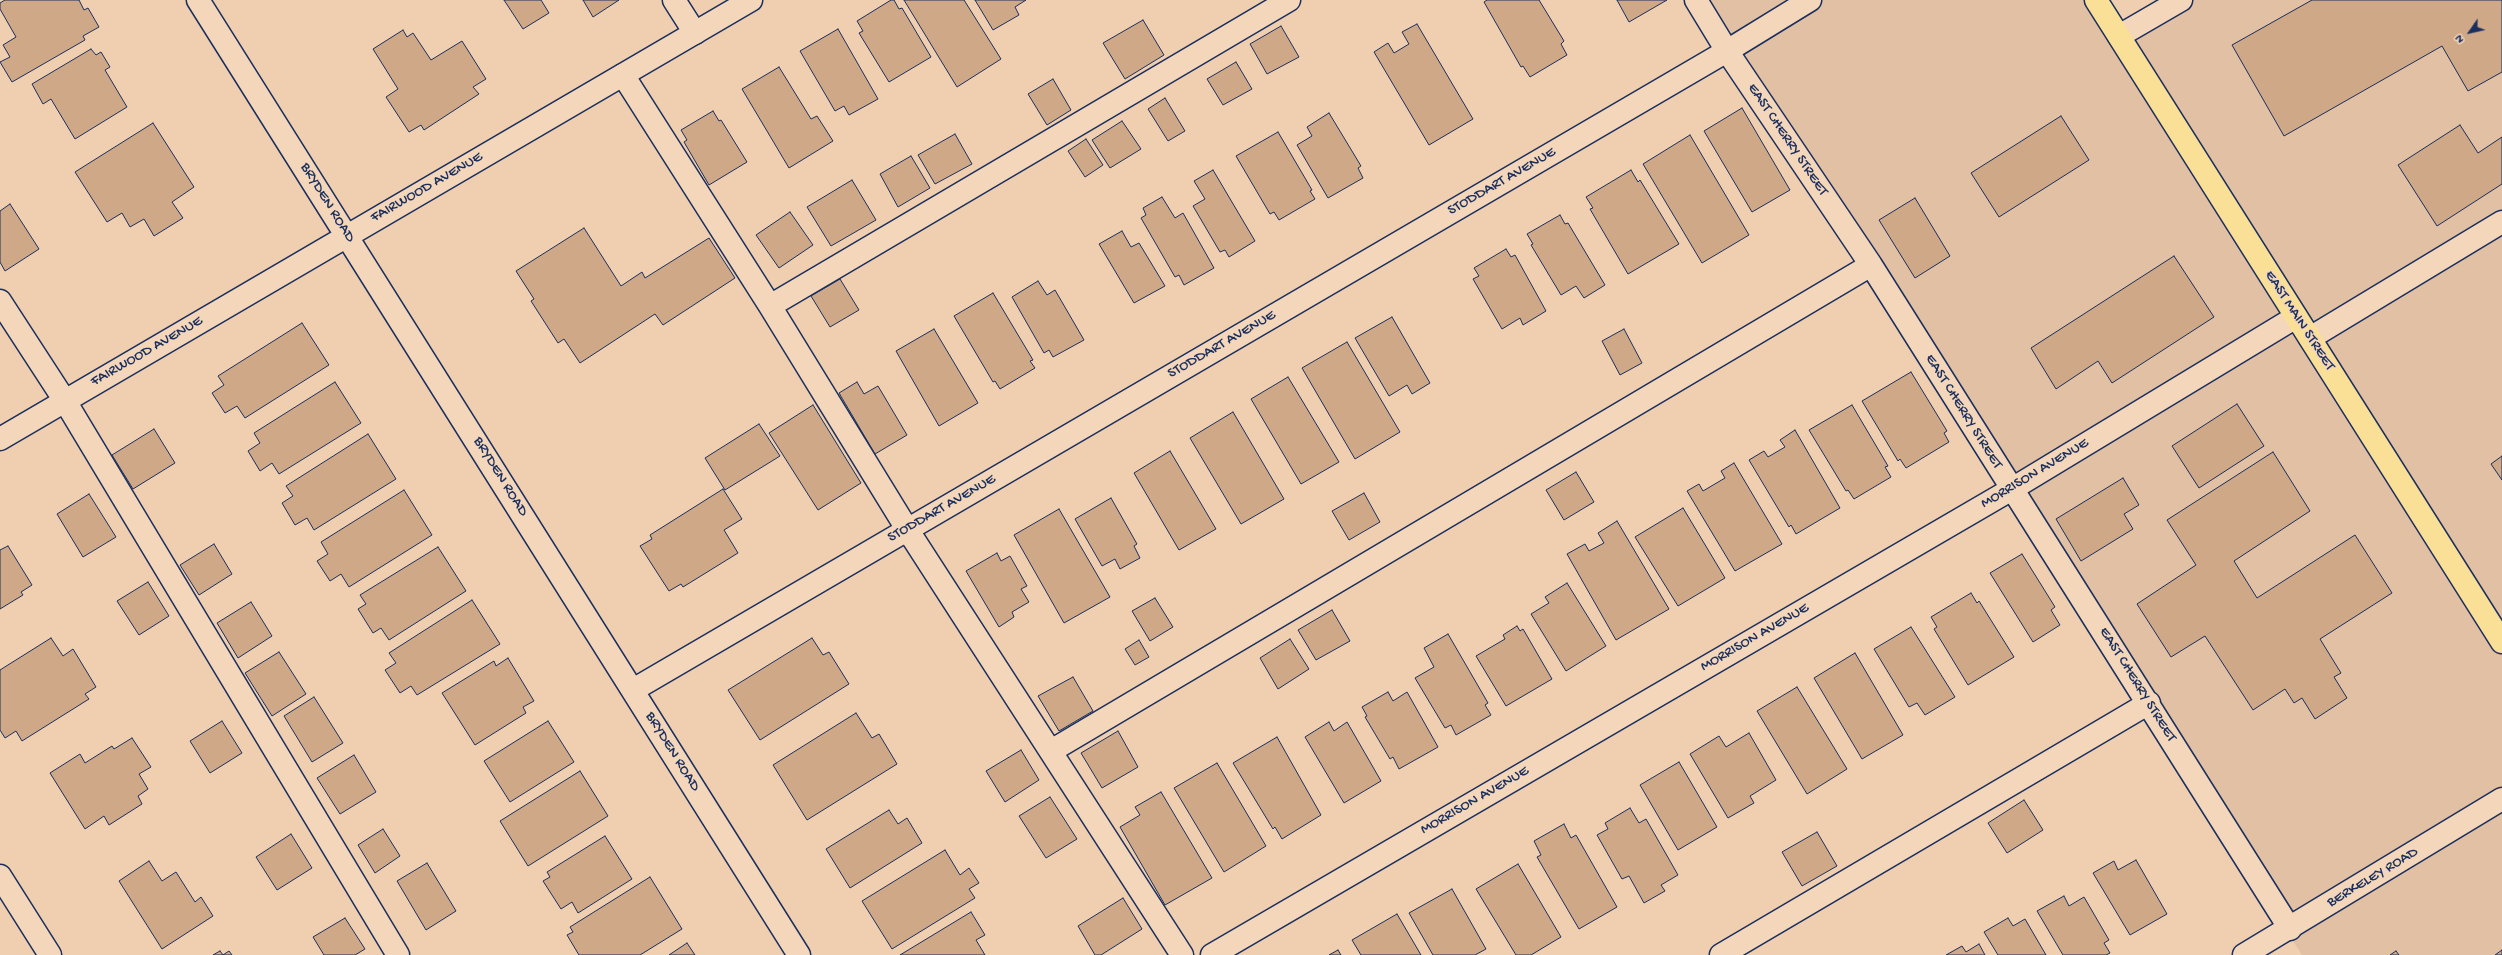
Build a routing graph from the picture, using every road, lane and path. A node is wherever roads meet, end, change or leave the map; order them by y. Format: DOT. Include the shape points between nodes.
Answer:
graph roads {
  1 [pos="198,0"];
  2 [pos="674,0"];
  3 [pos="751,0"];
  4 [pos="1289,0"];
  5 [pos="1696,0"];
  6 [pos="1810,0"];
  7 [pos="2096,0"];
  8 [pos="2181,0"];
  9 [pos="695,33"];
  10 [pos="2119,36"];
  11 [pos="1727,51"];
  12 [pos="623,75"];
  13 [pos="2502,222"];
  14 [pos="348,234"];
  15 [pos="1871,265"];
  16 [pos="0,301"];
  17 [pos="770,306"];
  18 [pos="2296,317"];
  19 [pos="2310,338"];
  20 [pos="65,401"];
  21 [pos="0,439"];
  22 [pos="2012,488"];
  23 [pos="907,529"];
  24 [pos="2502,642"];
  25 [pos="633,690"];
  26 [pos="2149,702"];
  27 [pos="1051,751"];
  28 [pos="2502,799"];
  29 [pos="0,876"];
  30 [pos="2290,929"];
  31 [pos="50,955"];
  32 [pos="398,955"];
  33 [pos="799,955"];
  34 [pos="1182,955"];
  35 [pos="1212,955"];
  36 [pos="1721,955"];
  37 [pos="2244,955"];
  1 -- 14 [label="street, BRYDEN ROAD"];
  2 -- 9 [label="street"];
  3 -- 9 [label="street, FAIRWOOD AVENUE"];
  4 -- 17 [label="street"];
  5 -- 11 [label="street, EAST CHERRY STREET"];
  6 -- 11 [label="street, STODDART AVENUE"];
  7 -- 10 [label="main road, EAST MAIN STREET"];
  8 -- 10 [label="street"];
  9 -- 12 [label="street, FAIRWOOD AVENUE"];
  10 -- 18 [label="main road, EAST MAIN STREET"];
  11 -- 15 [label="street, EAST CHERRY STREET"];
  11 -- 23 [label="street, STODDART AVENUE"];
  12 -- 14 [label="street, FAIRWOOD AVENUE"];
  12 -- 17 [label="street"];
  13 -- 19 [label="street"];
  14 -- 20 [label="street, FAIRWOOD AVENUE"];
  14 -- 25 [label="street, BRYDEN ROAD"];
  15 -- 22 [label="street, EAST CHERRY STREET"];
  15 -- 27 [label="street"];
  16 -- 20 [label="street"];
  17 -- 23 [label="street"];
  18 -- 19 [label="main road, EAST MAIN STREET"];
  18 -- 22 [label="street, MORRISON AVENUE"];
  19 -- 24 [label="main road, EAST MAIN STREET"];
  20 -- 21 [label="street, FAIRWOOD AVENUE"];
  20 -- 32 [label="street"];
  22 -- 26 [label="street, EAST CHERRY STREET"];
  22 -- 35 [label="street, MORRISON AVENUE"];
  23 -- 25 [label="street, STODDART AVENUE"];
  23 -- 27 [label="street"];
  25 -- 33 [label="street, BRYDEN ROAD"];
  26 -- 30 [label="street, EAST CHERRY STREET"];
  26 -- 36 [label="street"];
  27 -- 34 [label="street"];
  28 -- 30 [label="street, BERKELEY ROAD"];
  29 -- 31 [label="street"];
  30 -- 37 [label="street, BERKELEY ROAD"];
}
